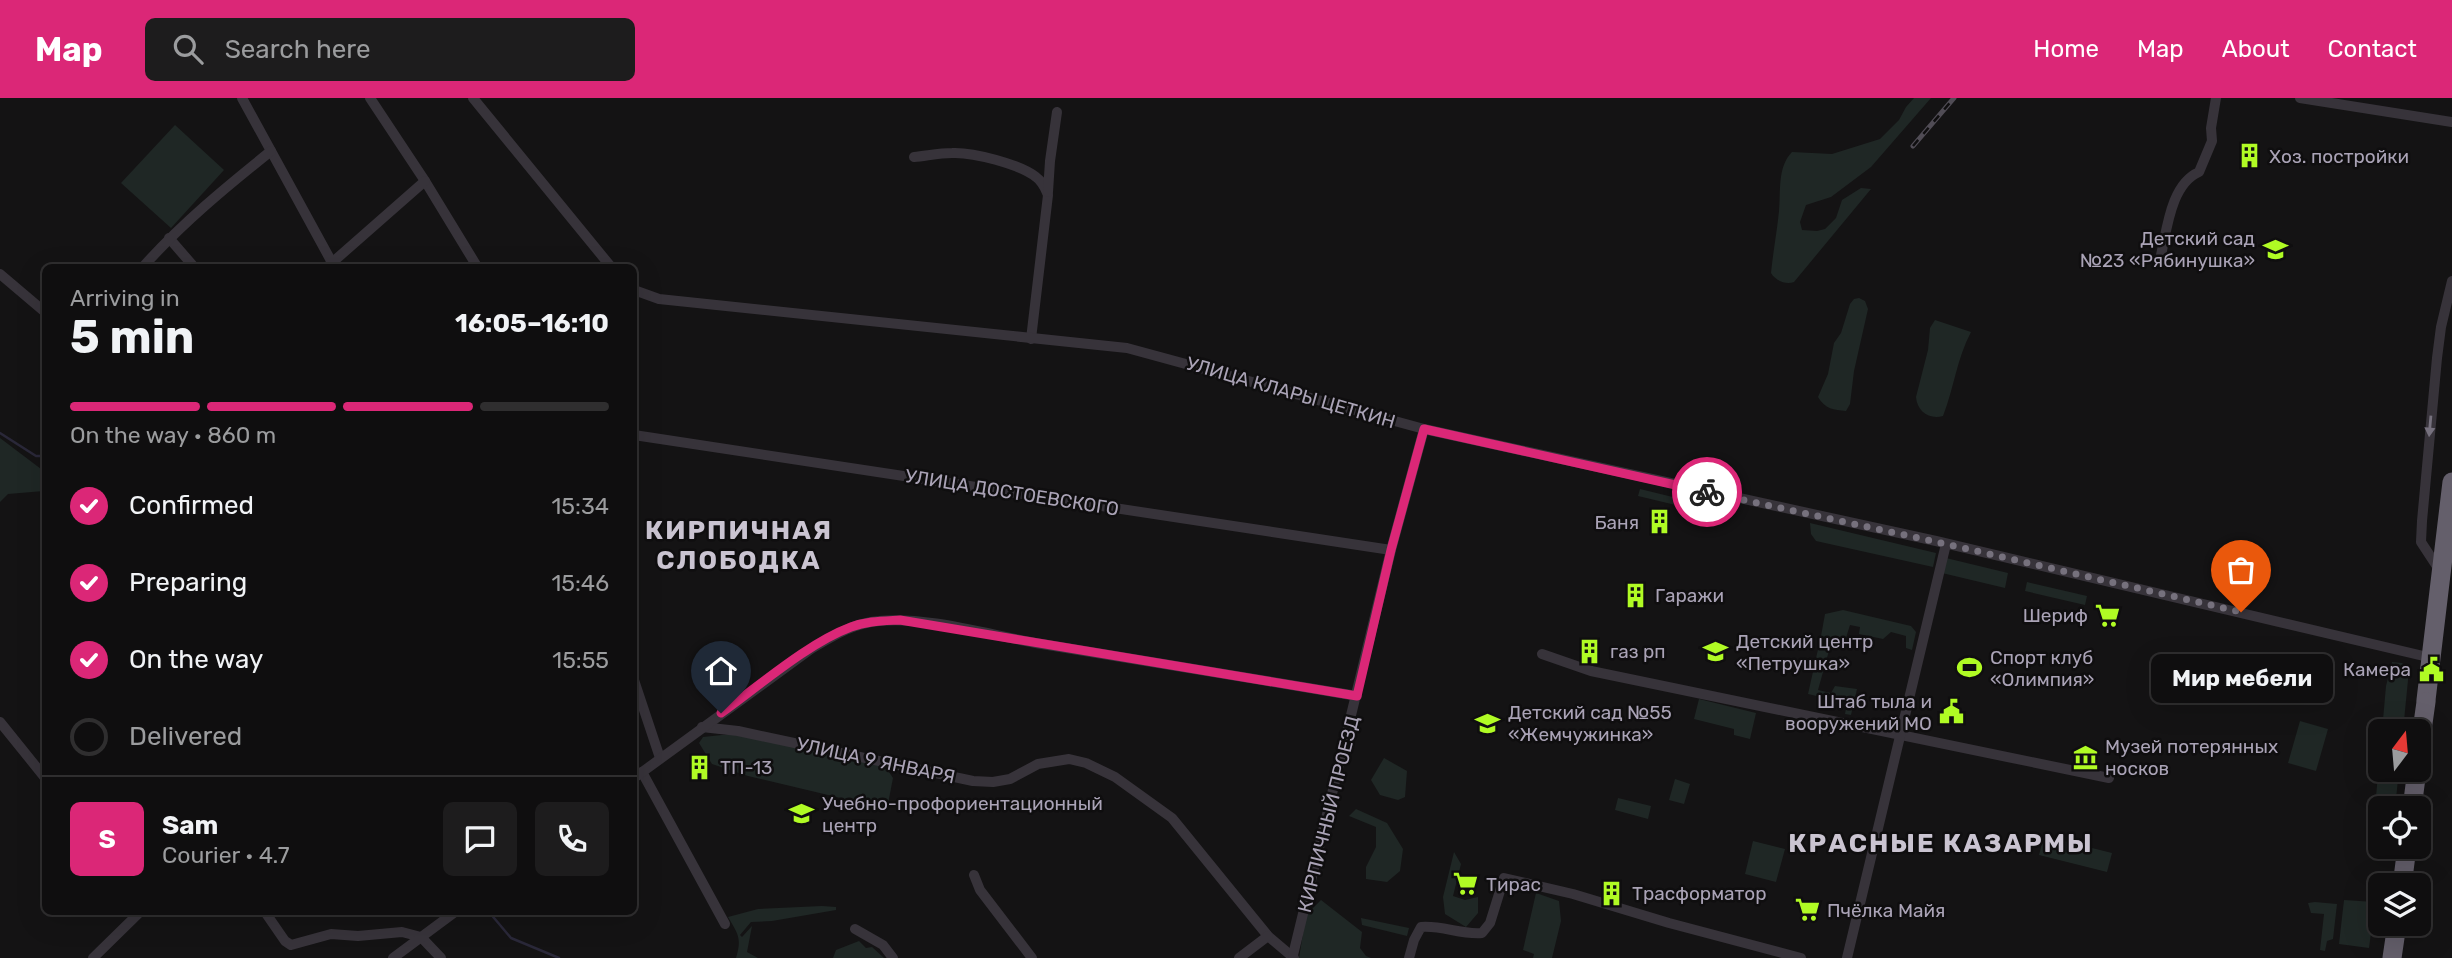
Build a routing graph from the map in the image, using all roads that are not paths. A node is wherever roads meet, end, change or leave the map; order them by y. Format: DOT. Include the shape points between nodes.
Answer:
graph roads {
  1 [pos="242,98"];
  2 [pos="370,98"];
  3 [pos="473,98"];
  4 [pos="2216,98"];
  5 [pos="2300,98"];
  6 [pos="1057,112"];
  7 [pos="2452,122"];
  8 [pos="271,151"];
  9 [pos="914,157"];
  10 [pos="425,181"];
  11 [pos="1048,195"];
  12 [pos="169,238"];
  13 [pos="2161,255"];
  14 [pos="146,264"];
  15 [pos="192,264"];
  16 [pos="330,264"];
  17 [pos="333,264"];
  18 [pos="476,264"];
  19 [pos="609,264"];
  20 [pos="0,274"];
  21 [pos="2451,288"];
  22 [pos="637,291"];
  23 [pos="42,310"];
  24 [pos="1031,339"];
  25 [pos="1424,429"];
  26 [pos="637,435"];
  27 [pos="2452,482"];
  28 [pos="1946,544"];
  29 [pos="1391,550"];
  30 [pos="2444,575"];
  31 [pos="1542,654"];
  32 [pos="2432,657"];
  33 [pos="637,689"];
  34 [pos="1357,696"];
  35 [pos="2424,719"];
  36 [pos="0,722"];
  37 [pos="702,727"];
  38 [pos="1900,737"];
  39 [pos="660,758"];
  40 [pos="42,774"];
  41 [pos="638,775"];
  42 [pos="2109,778"];
  43 [pos="974,875"];
  44 [pos="136,915"];
  45 [pos="267,915"];
  46 [pos="451,915"];
  47 [pos="725,924"];
  48 [pos="855,929"];
  49 [pos="1268,936"];
  50 [pos="2395,936"];
  51 [pos="421,937"];
  52 [pos="1294,957"];
  53 [pos="93,958"];
  54 [pos="393,958"];
  55 [pos="441,958"];
  56 [pos="893,958"];
  57 [pos="1032,958"];
  58 [pos="1239,958"];
  59 [pos="1409,958"];
  60 [pos="1801,958"];
  61 [pos="1847,958"];
  62 [pos="2392,958"];
  1 -- 8 [label="street"];
  2 -- 10 [label="street"];
  3 -- 19 [label="street"];
  4 -- 13 [label="street" via="2212,141 2199,172 2191,176 2172,206"];
  5 -- 7 [label="street"];
  6 -- 11 [label="street"];
  8 -- 12 [label="street"];
  8 -- 16 [label="street"];
  9 -- 11 [label="street" via="954,152 985,157 1036,176"];
  10 -- 17 [label="street"];
  10 -- 18 [label="street"];
  11 -- 24 [label="street"];
  12 -- 14 [label="street"];
  12 -- 15 [label="street"];
  20 -- 23 [label="street"];
  21 -- 30 [label="street, one-way" via="2437,358 2421,542"];
  22 -- 24 [label="street, УЛИЦА КЛАРЫ ЦЕТКИН" via="659,299"];
  24 -- 25 [label="street, УЛИЦА КЛАРЫ ЦЕТКИН" via="1153,353"];
  25 -- 28 [label="street, УЛИЦА КЛАРЫ ЦЕТКИН"];
  25 -- 29 [label="street, КИРПИЧНЫЙ ПРОЕЗД"];
  26 -- 29 [label="street, УЛИЦА ДОСТОЕВСКОГО"];
  27 -- 30 [label="highway"];
  28 -- 32 [label="street, УЛИЦА КЛАРЫ ЦЕТКИН"];
  28 -- 38 [label="street"];
  29 -- 34 [label="street, КИРПИЧНЫЙ ПРОЕЗД"];
  30 -- 32 [label="highway"];
  31 -- 38 [label="street" via="1591,671"];
  32 -- 35 [label="highway"];
  33 -- 39 [label="street"];
  34 -- 37 [label="street" via="961,628 877,621 853,626 825,640"];
  34 -- 52 [label="street, КИРПИЧНЫЙ ПРОЕЗД"];
  36 -- 40 [label="street"];
  37 -- 39 [label="street"];
  37 -- 49 [label="street, УЛИЦА 9 ЯНВАРЯ" via="973,781 1010,779 1051,760 1086,763 1115,777 1172,818"];
  38 -- 42 [label="street"];
  38 -- 61 [label="street"];
  39 -- 41 [label="street"];
  41 -- 47 [label="street"];
  43 -- 57 [label="street" via="980,890"];
  44 -- 53 [label="street"];
  45 -- 51 [label="street" via="290,945 331,934 402,932"];
  46 -- 51 [label="street"];
  48 -- 56 [label="street" via="883,944"];
  49 -- 52 [label="street, УЛИЦА 9 ЯНВАРЯ"];
  49 -- 58 [label="street"];
  50 -- 62 [label="highway"];
  51 -- 54 [label="street"];
  51 -- 55 [label="street"];
  59 -- 60 [label="street" via="1421,927 1482,933 1490,923 1504,878"];
}
